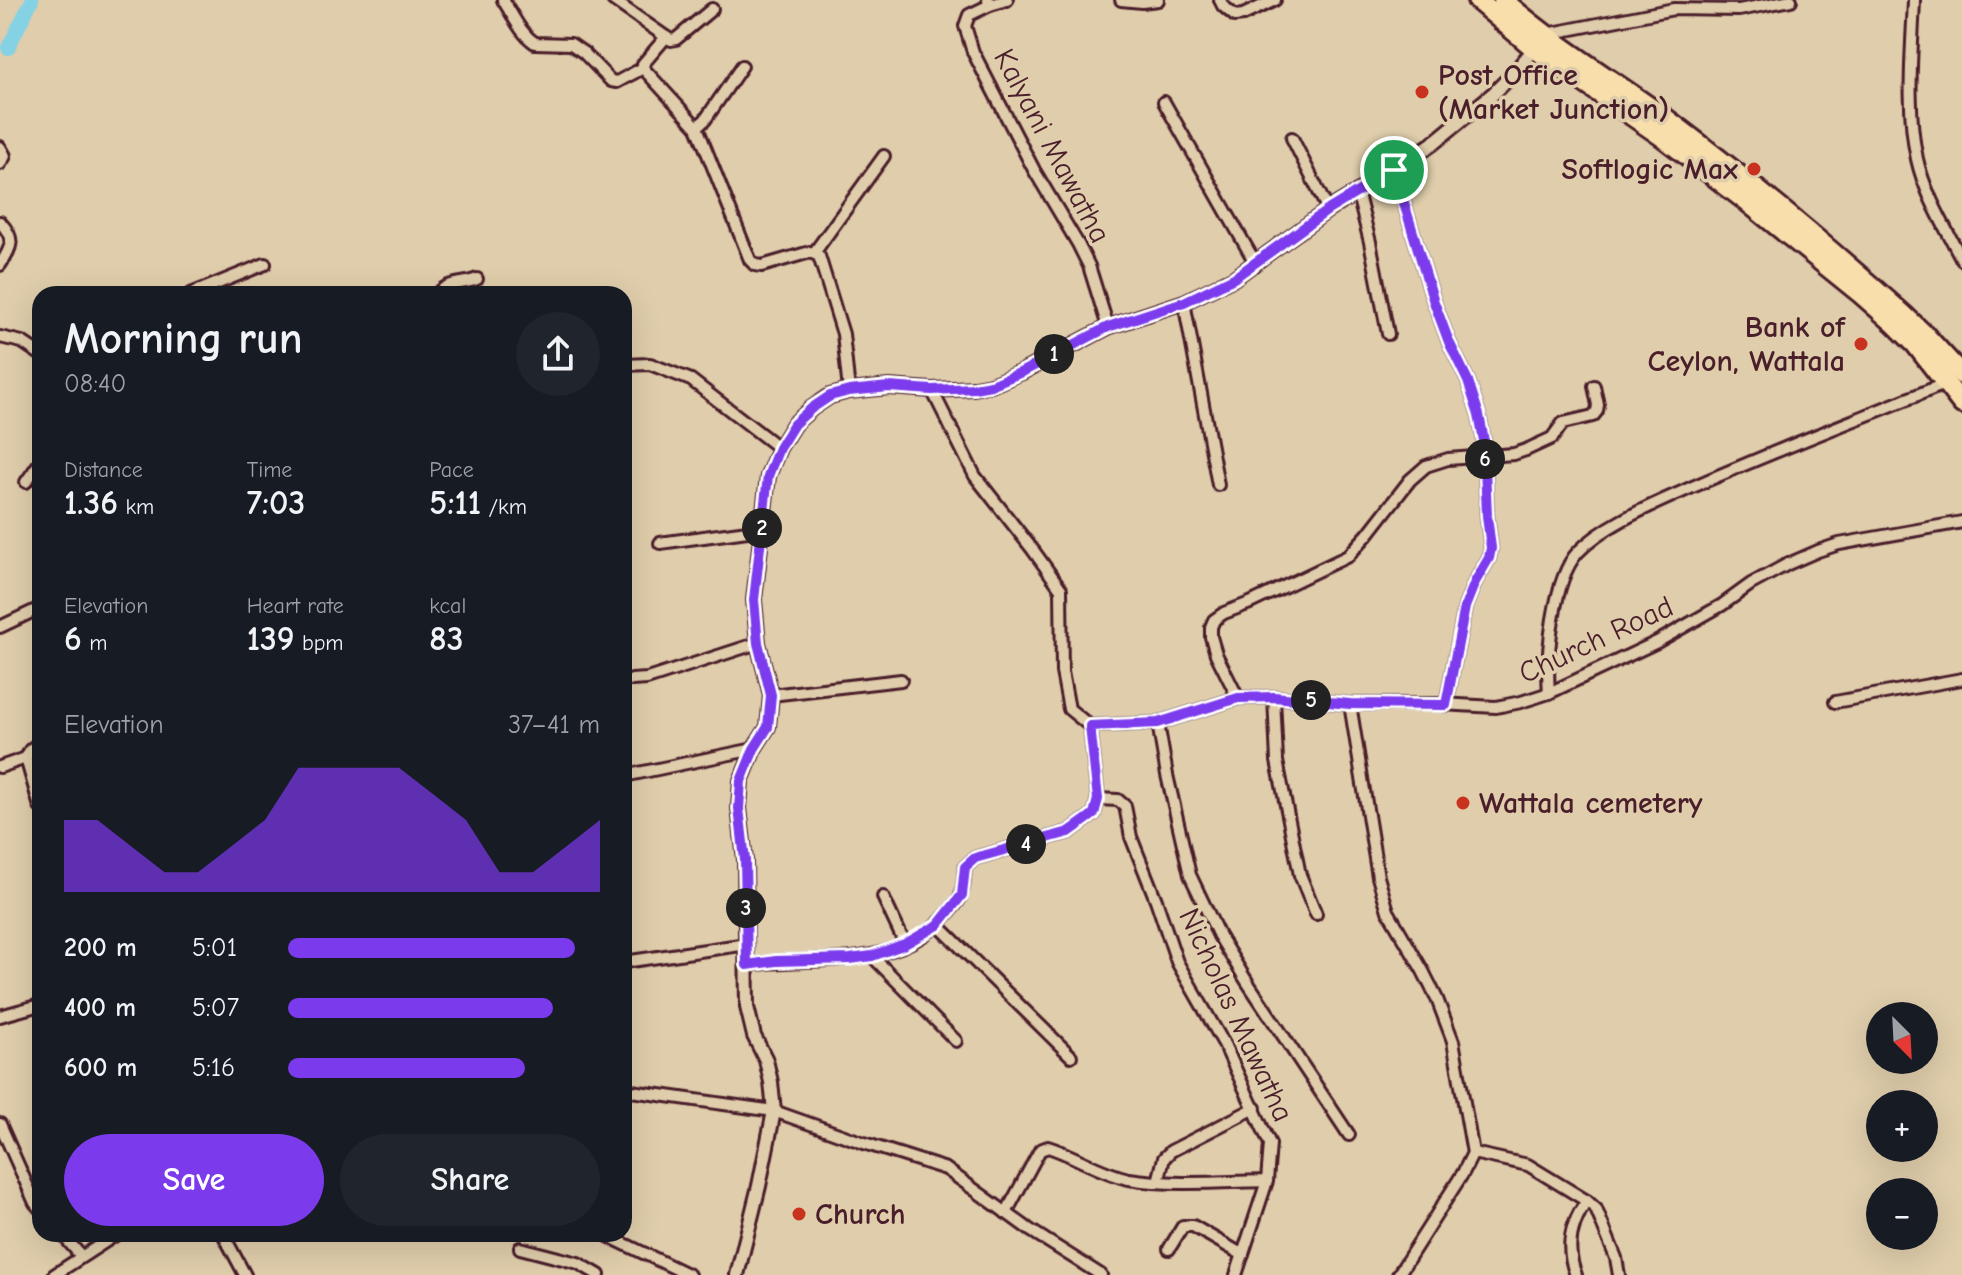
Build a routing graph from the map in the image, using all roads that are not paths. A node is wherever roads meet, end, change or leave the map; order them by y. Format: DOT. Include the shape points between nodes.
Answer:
graph roads {
  1 [pos="503,0"];
  2 [pos="613,0"];
  3 [pos="1007,0"];
  4 [pos="1121,0"];
  5 [pos="1158,0"];
  6 [pos="1220,0"];
  7 [pos="1275,0"];
  8 [pos="1477,0"];
  9 [pos="1503,0"];
  10 [pos="1791,0"];
  11 [pos="1914,0"];
  12 [pos="989,2"];
  13 [pos="1739,5"];
  14 [pos="712,9"];
  15 [pos="666,37"];
  16 [pos="1540,41"];
  17 [pos="742,66"];
  18 [pos="643,68"];
  19 [pos="1164,102"];
  20 [pos="697,127"];
  21 [pos="1292,138"];
  22 [pos="0,147"];
  23 [pos="884,156"];
  24 [pos="0,164"];
  25 [pos="1394,170"];
  26 [pos="1357,191"];
  27 [pos="1328,210"];
  28 [pos="0,222"];
  29 [pos="814,253"];
  30 [pos="1962,260"];
  31 [pos="265,264"];
  32 [pos="1256,264"];
  33 [pos="0,265"];
  34 [pos="477,279"];
  35 [pos="211,286"];
  36 [pos="447,286"];
  37 [pos="1184,302"];
  38 [pos="1108,327"];
  39 [pos="1388,334"];
  40 [pos="0,336"];
  41 [pos="32,349"];
  42 [pos="632,365"];
  43 [pos="1955,379"];
  44 [pos="1594,386"];
  45 [pos="932,390"];
  46 [pos="849,391"];
  47 [pos="1962,404"];
  48 [pos="779,448"];
  49 [pos="1485,456"];
  50 [pos="32,473"];
  51 [pos="26,482"];
  52 [pos="1218,485"];
  53 [pos="1962,522"];
  54 [pos="762,529"];
  55 [pos="660,543"];
  56 [pos="32,612"];
  57 [pos="0,627"];
  58 [pos="758,643"];
  59 [pos="1962,679"];
  60 [pos="632,680"];
  61 [pos="901,680"];
  62 [pos="1549,693"];
  63 [pos="771,695"];
  64 [pos="1274,697"];
  65 [pos="1238,698"];
  66 [pos="1835,702"];
  67 [pos="1350,704"];
  68 [pos="1446,705"];
  69 [pos="1158,723"];
  70 [pos="1090,726"];
  71 [pos="32,748"];
  72 [pos="754,749"];
  73 [pos="26,758"];
  74 [pos="0,767"];
  75 [pos="632,774"];
  76 [pos="32,779"];
  77 [pos="1098,799"];
  78 [pos="883,897"];
  79 [pos="1316,914"];
  80 [pos="938,925"];
  81 [pos="747,944"];
  82 [pos="905,944"];
  83 [pos="872,956"];
  84 [pos="632,961"];
  85 [pos="747,965"];
  86 [pos="32,1007"];
  87 [pos="0,1016"];
  88 [pos="956,1041"];
  89 [pos="1071,1056"];
  90 [pos="632,1091"];
  91 [pos="1255,1108"];
  92 [pos="774,1111"];
  93 [pos="0,1124"];
  94 [pos="1349,1135"];
  95 [pos="1473,1153"];
  96 [pos="1267,1181"];
  97 [pos="1158,1182"];
  98 [pos="32,1196"];
  99 [pos="1587,1201"];
  100 [pos="1006,1213"];
  101 [pos="69,1242"];
  102 [pos="104,1242"];
  103 [pos="227,1242"];
  104 [pos="620,1242"];
  105 [pos="520,1248"];
  106 [pos="1169,1249"];
  107 [pos="1243,1255"];
  108 [pos="81,1256"];
  109 [pos="54,1275"];
  110 [pos="245,1275"];
  111 [pos="599,1275"];
  112 [pos="689,1275"];
  113 [pos="737,1275"];
  114 [pos="1101,1275"];
  115 [pos="1236,1275"];
  116 [pos="1398,1275"];
  117 [pos="1576,1275"];
  118 [pos="1619,1275"];
  1 -- 18 [label="street" via="530,41 571,44 611,81"];
  2 -- 15 [label="street"];
  3 -- 12 [label="street"];
  4 -- 5 [label="street"];
  6 -- 7 [label="street" via="1235,16"];
  8 -- 16 [label="highway"];
  9 -- 16 [label="highway"];
  10 -- 13 [label="street"];
  11 -- 30 [label="street" via="1909,96 1918,161"];
  12 -- 38 [label="street, Kalyani Mawatha" via="969,15 965,26 973,52 1089,266"];
  13 -- 16 [label="street" via="1674,9"];
  14 -- 15 [label="street" via="676,39"];
  15 -- 18 [label="street"];
  16 -- 25 [label="street" via="1493,94"];
  16 -- 43 [label="highway" via="1758,210"];
  17 -- 20 [label="street"];
  18 -- 20 [label="street"];
  19 -- 32 [label="street"];
  20 -- 29 [label="street" via="750,260 762,266"];
  21 -- 27 [label="street"];
  22 -- 24 [label="street" via="5,156"];
  23 -- 29 [label="street"];
  25 -- 26 [label="street"];
  25 -- 49 [label="street" via="1434,302 1479,415"];
  26 -- 27 [label="street"];
  26 -- 39 [label="street"];
  27 -- 32 [label="street"];
  28 -- 33 [label="street" via="11,242"];
  29 -- 46 [label="street" via="843,334"];
  31 -- 35 [label="street"];
  32 -- 37 [label="street"];
  34 -- 36 [label="street"];
  37 -- 38 [label="street"];
  37 -- 52 [label="street"];
  38 -- 45 [label="street" via="991,385"];
  40 -- 41 [label="street"];
  42 -- 48 [label="street" via="650,364 691,380"];
  43 -- 47 [label="highway"];
  43 -- 62 [label="street" via="1720,475 1598,536 1578,552 1562,582 1548,658"];
  44 -- 49 [label="street" via="1598,405 1593,416 1563,423 1552,438 1526,450"];
  45 -- 46 [label="street"];
  45 -- 70 [label="street" via="975,476 1061,589 1062,672 1069,709"];
  46 -- 48 [label="street" via="812,408"];
  48 -- 54 [label="street" via="768,476"];
  49 -- 65 [label="street" via="1426,466 1348,556 1214,620 1216,654"];
  49 -- 68 [label="street" via="1491,548 1465,607"];
  50 -- 51 [label="street"];
  53 -- 62 [label="street, Church Road" via="1818,551 1751,584 1657,642"];
  54 -- 55 [label="street"];
  54 -- 58 [label="street" via="754,600"];
  56 -- 57 [label="street"];
  58 -- 60 [label="street"];
  58 -- 63 [label="street"];
  59 -- 66 [label="street"];
  61 -- 63 [label="street"];
  62 -- 68 [label="street, Church Road" via="1496,707"];
  63 -- 72 [label="street" via="768,727"];
  64 -- 65 [label="street, Church Road"];
  64 -- 67 [label="street, Church Road"];
  64 -- 79 [label="street" via="1277,761 1300,875"];
  65 -- 69 [label="street, Church Road"];
  67 -- 68 [label="street, Church Road"];
  67 -- 95 [label="street" via="1378,877 1388,911 1430,985 1453,1041"];
  69 -- 70 [label="street, Church Road"];
  69 -- 94 [label="street" via="1190,875 1239,969"];
  70 -- 77 [label="street"];
  71 -- 73 [label="street"];
  72 -- 75 [label="street"];
  72 -- 81 [label="street" via="741,781 739,808"];
  73 -- 74 [label="street"];
  73 -- 76 [label="street"];
  77 -- 80 [label="street" via="1094,814 1069,832 975,858 965,867 962,895"];
  77 -- 91 [label="street, Nicholas Mawatha" via="1118,800 1125,806 1131,837 1177,962"];
  78 -- 82 [label="street"];
  80 -- 82 [label="street"];
  80 -- 89 [label="street"];
  81 -- 84 [label="street"];
  81 -- 85 [label="street"];
  82 -- 83 [label="street"];
  83 -- 85 [label="street"];
  83 -- 88 [label="street"];
  85 -- 92 [label="street" via="747,1007 766,1060"];
  86 -- 87 [label="street"];
  90 -- 92 [label="street"];
  91 -- 96 [label="street, Nicholas Mawatha" via="1270,1144"];
  91 -- 97 [label="street" via="1171,1151"];
  92 -- 100 [label="street" via="946,1169"];
  92 -- 113 [label="street"];
  93 -- 98 [label="street"];
  95 -- 99 [label="street" via="1528,1165"];
  95 -- 116 [label="street"];
  96 -- 97 [label="street"];
  96 -- 107 [label="street, Nicholas Mawatha"];
  97 -- 100 [label="street" via="1099,1170 1048,1147 1040,1150"];
  99 -- 117 [label="street" via="1570,1235"];
  99 -- 118 [label="street" via="1596,1209"];
  100 -- 114 [label="street"];
  101 -- 108 [label="street"];
  102 -- 108 [label="street"];
  103 -- 110 [label="street"];
  104 -- 112 [label="street"];
  105 -- 111 [label="street" via="578,1263"];
  106 -- 107 [label="street" via="1183,1226 1193,1226"];
  107 -- 115 [label="street, Nicholas Mawatha"];
  108 -- 109 [label="street"];
}
